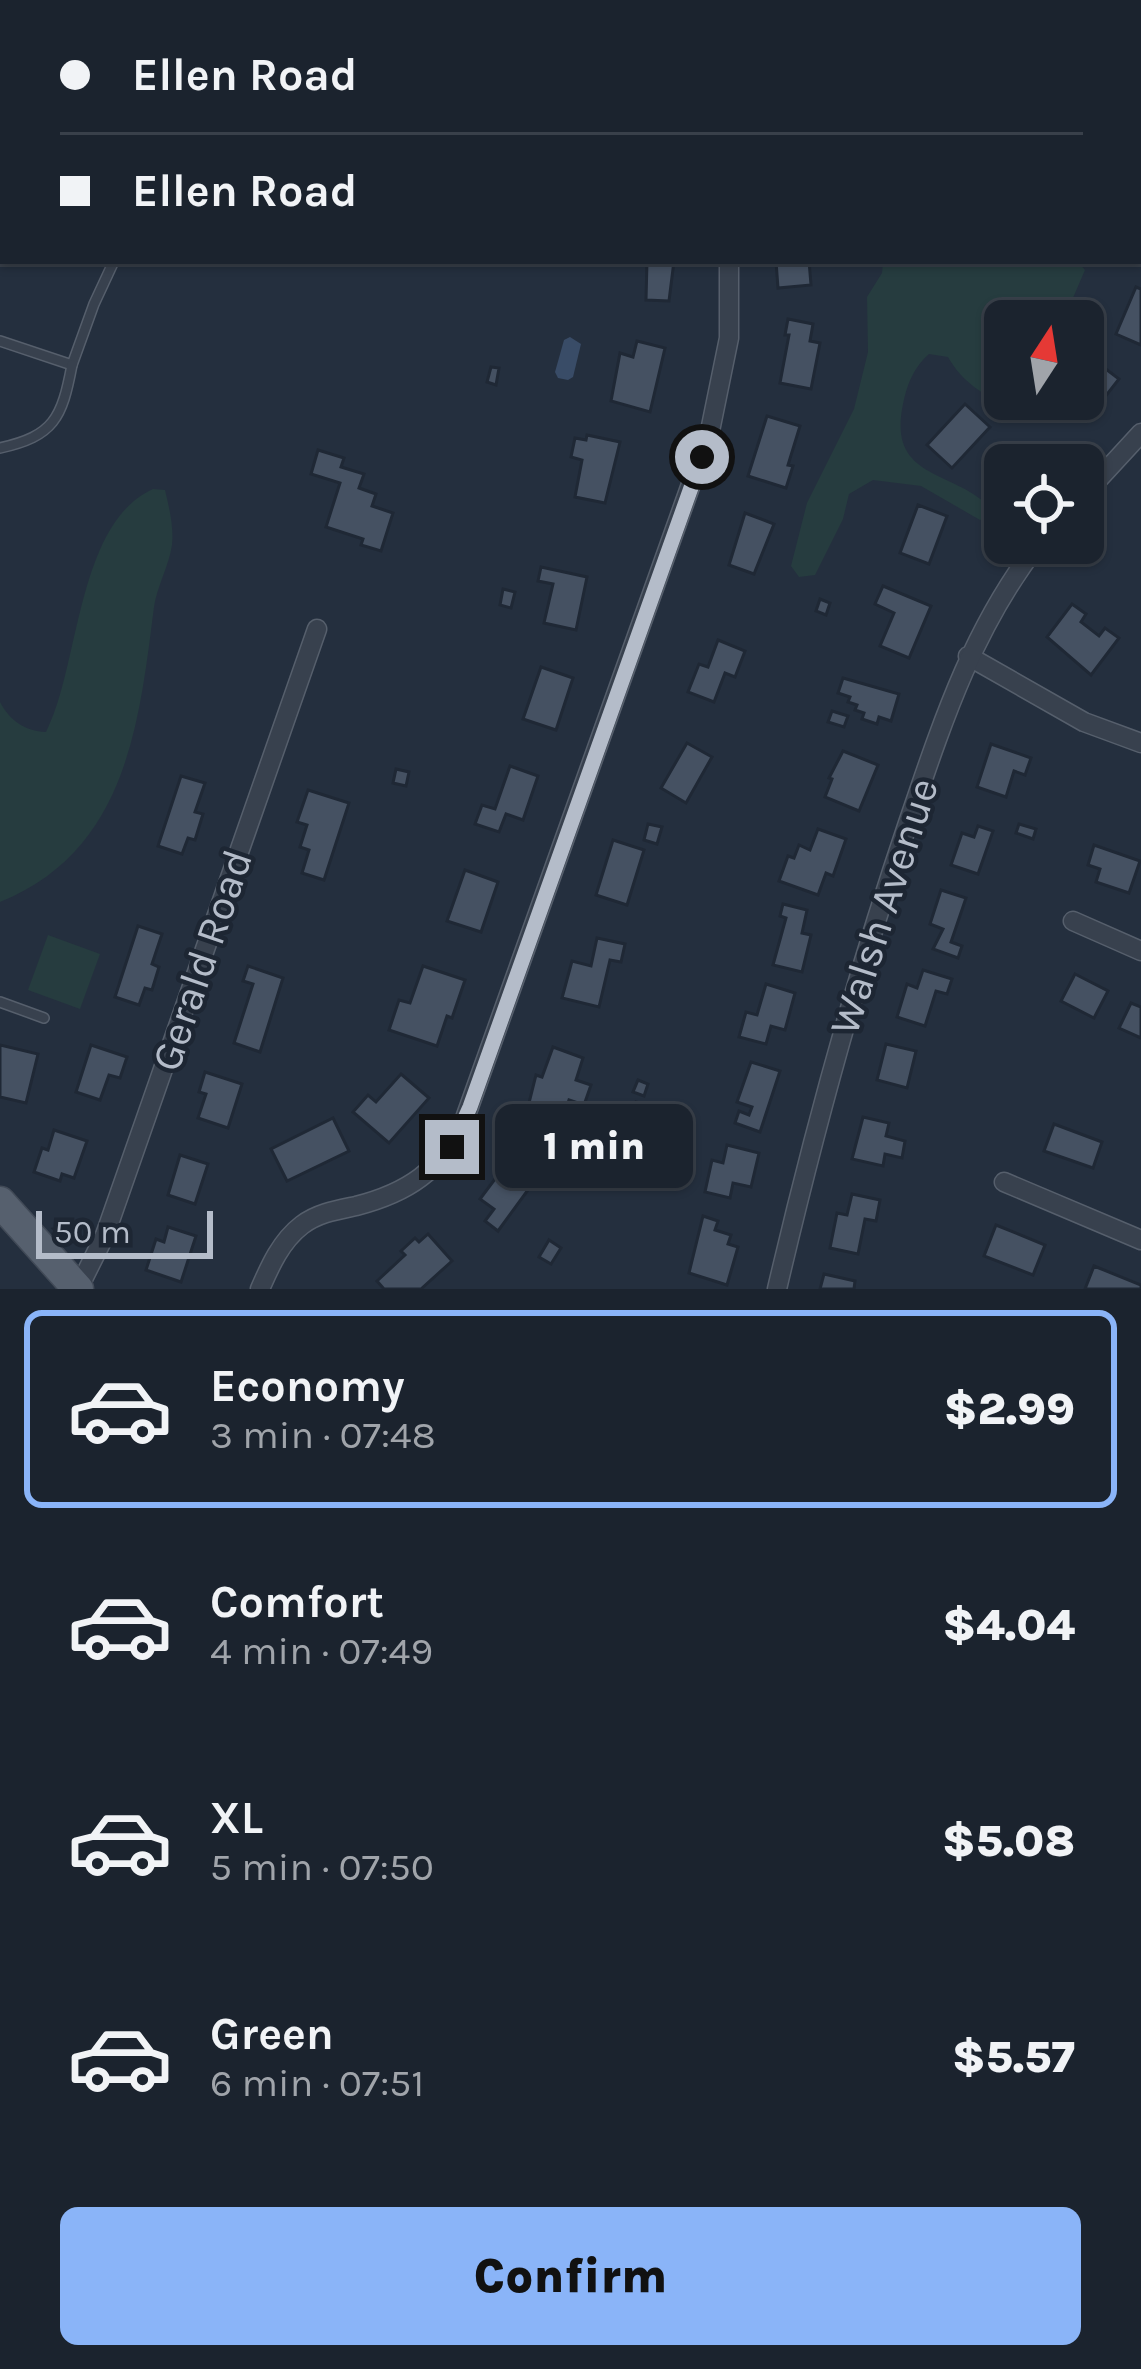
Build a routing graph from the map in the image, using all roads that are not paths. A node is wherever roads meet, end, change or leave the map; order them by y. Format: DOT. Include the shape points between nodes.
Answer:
graph roads {
  1 [pos="113,264"];
  2 [pos="728,264"];
  3 [pos="0,340"];
  4 [pos="72,365"];
  5 [pos="1141,433"];
  6 [pos="0,448"];
  7 [pos="1104,473"];
  8 [pos="1024,564"];
  9 [pos="316,629"];
  10 [pos="968,656"];
  11 [pos="1141,743"];
  12 [pos="1073,920"];
  13 [pos="1141,951"];
  14 [pos="0,1002"];
  15 [pos="44,1018"];
  16 [pos="1004,1182"];
  17 [pos="0,1202"];
  18 [pos="1141,1240"];
  19 [pos="78,1289"];
  20 [pos="260,1289"];
  21 [pos="777,1289"];
  1 -- 4 [label="lane"];
  2 -- 20 [label="street" via="729,338 702,457 458,1135 416,1184 302,1226"];
  3 -- 4 [label="lane"];
  4 -- 6 [label="lane" via="51,427"];
  5 -- 7 [label="street"];
  8 -- 10 [label="street, Walsh Avenue"];
  9 -- 19 [label="street, Gerald Road" via="105,1234"];
  10 -- 11 [label="street" via="1084,722"];
  10 -- 21 [label="street, Walsh Avenue" via="842,1028"];
  12 -- 13 [label="street"];
  14 -- 15 [label="lane"];
  16 -- 18 [label="street"];
  17 -- 19 [label="main road"];
}
